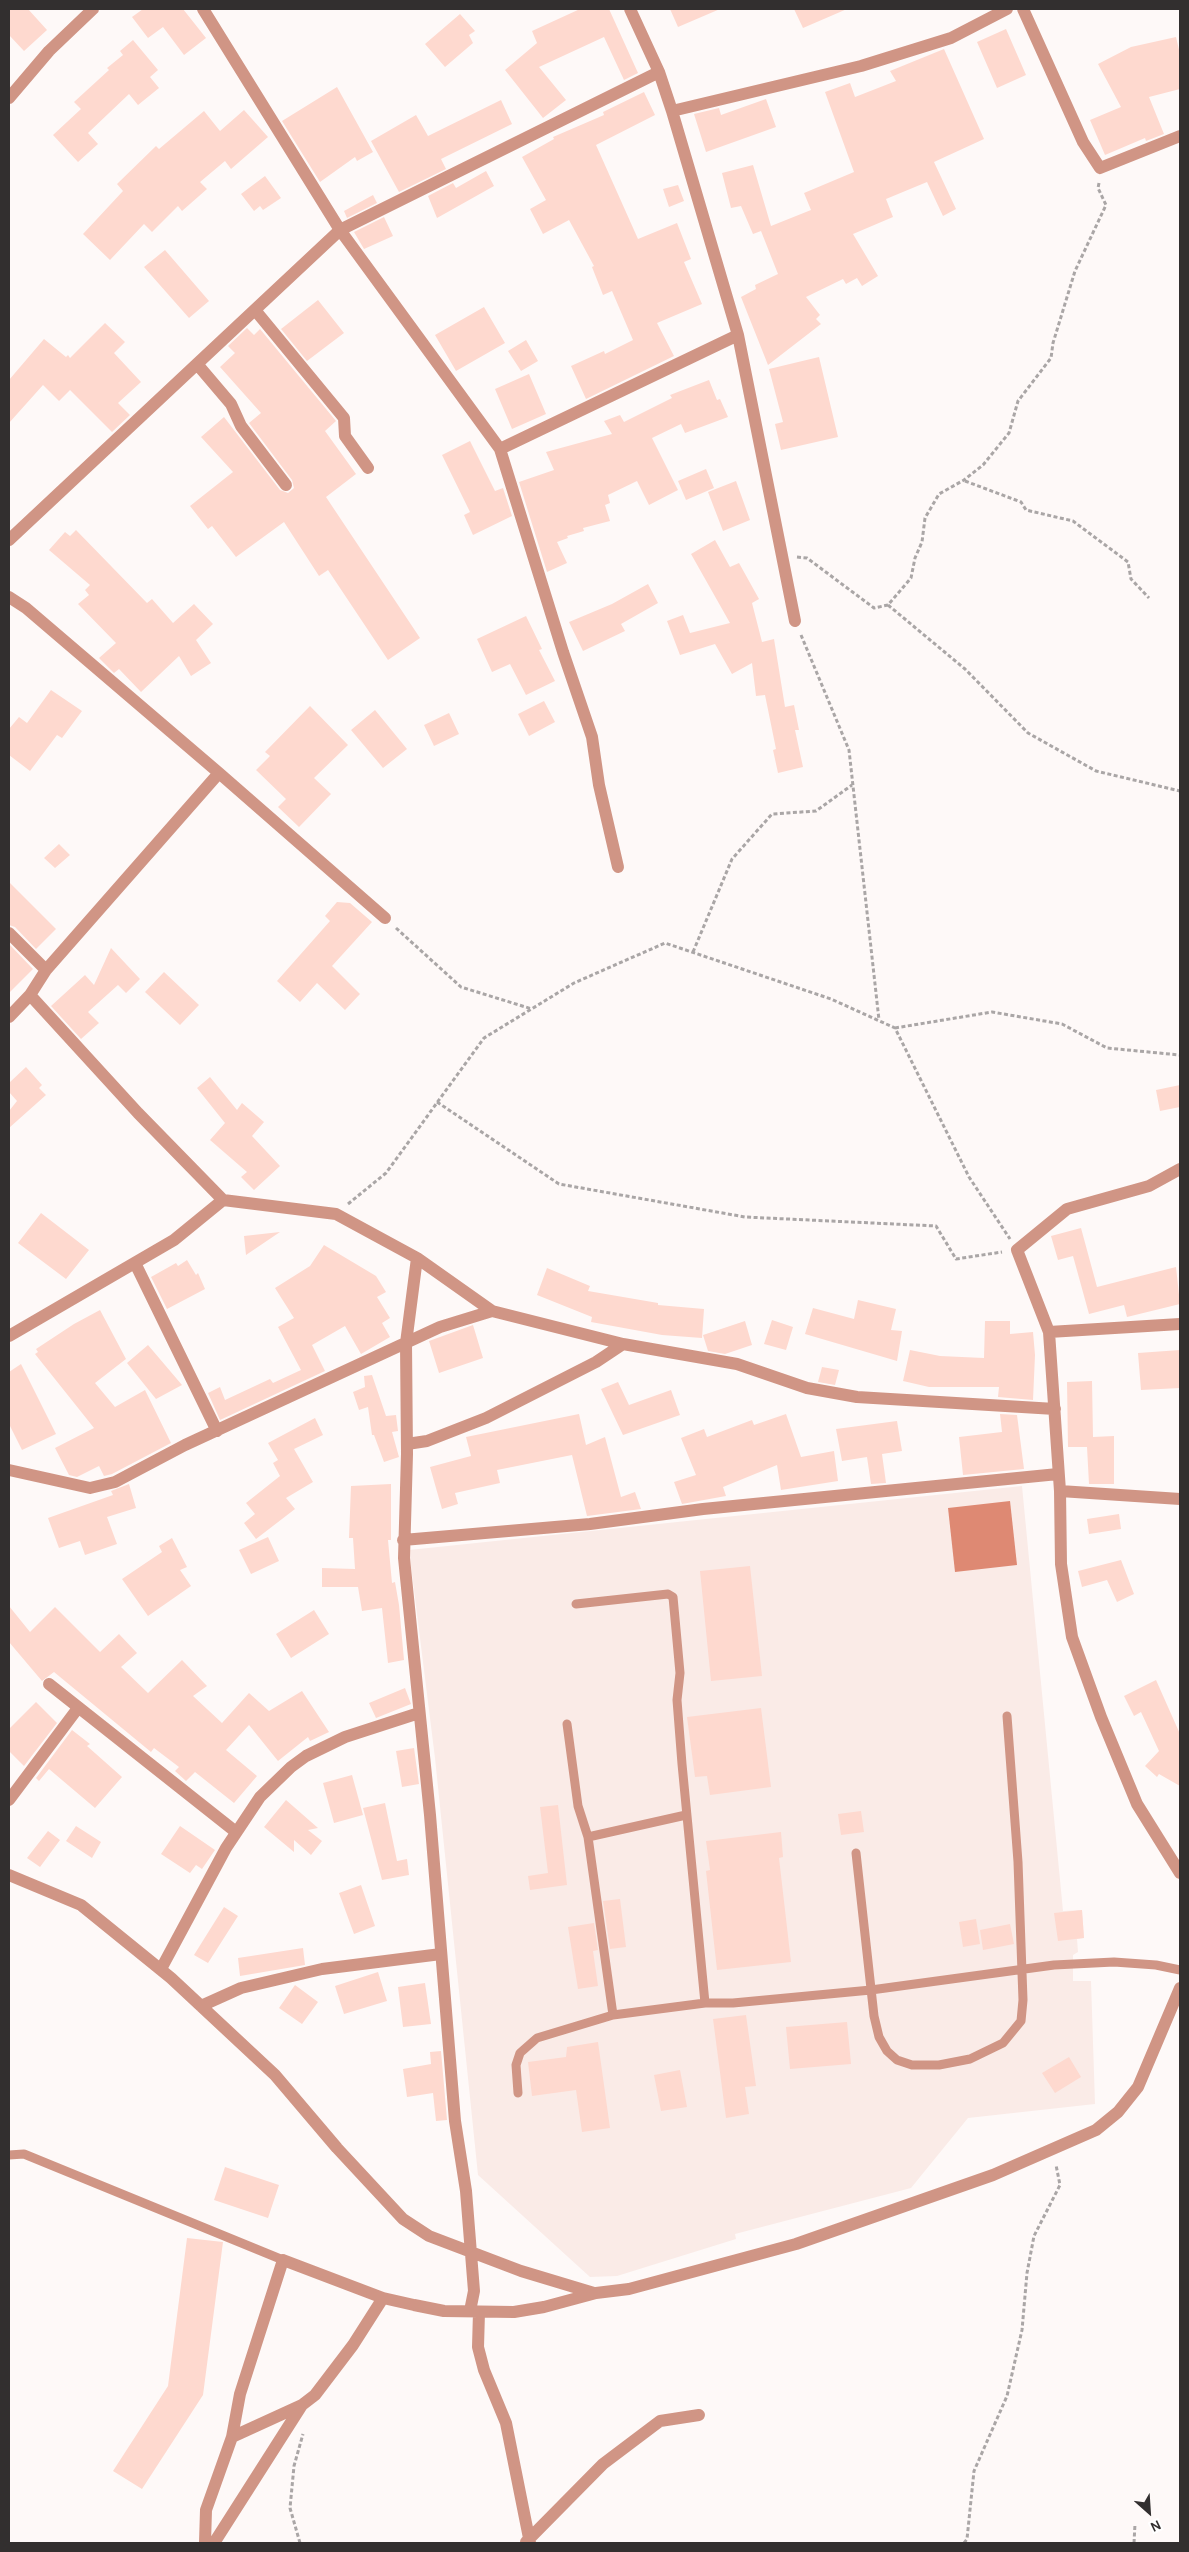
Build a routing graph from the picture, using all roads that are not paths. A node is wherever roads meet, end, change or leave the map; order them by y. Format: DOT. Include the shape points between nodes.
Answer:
graph roads {
  1 [pos="92,9"];
  2 [pos="203,9"];
  3 [pos="630,9"];
  4 [pos="1007,9"];
  5 [pos="1023,9"];
  6 [pos="659,72"];
  7 [pos="9,98"];
  8 [pos="672,111"];
  9 [pos="1180,136"];
  10 [pos="340,230"];
  11 [pos="255,310"];
  12 [pos="738,334"];
  13 [pos="197,364"];
  14 [pos="500,449"];
  15 [pos="368,468"];
  16 [pos="286,485"];
  17 [pos="9,540"];
  18 [pos="9,597"];
  19 [pos="795,621"];
  20 [pos="219,773"];
  21 [pos="618,867"];
  22 [pos="385,918"];
  23 [pos="9,932"];
  24 [pos="46,970"];
  25 [pos="30,995"];
  26 [pos="9,1017"];
  27 [pos="1180,1169"];
  28 [pos="223,1200"];
  29 [pos="417,1258"];
  30 [pos="135,1263"];
  31 [pos="492,1311"];
  32 [pos="1180,1324"];
  33 [pos="1050,1332"];
  34 [pos="9,1336"];
  35 [pos="406,1343"];
  36 [pos="623,1344"];
  37 [pos="1055,1409"];
  38 [pos="217,1431"];
  39 [pos="407,1444"];
  40 [pos="9,1470"];
  41 [pos="1058,1474"];
  42 [pos="1060,1491"];
  43 [pos="1180,1499"];
  44 [pos="404,1540"];
  45 [pos="576,1604"];
  46 [pos="49,1684"];
  47 [pos="78,1708"];
  48 [pos="419,1713"];
  49 [pos="1007,1716"];
  50 [pos="567,1724"];
  51 [pos="9,1800"];
  52 [pos="686,1814"];
  53 [pos="236,1832"];
  54 [pos="588,1837"];
  55 [pos="856,1853"];
  56 [pos="1180,1873"];
  57 [pos="9,1876"];
  58 [pos="441,1954"];
  59 [pos="1022,1968"];
  60 [pos="161,1969"];
  61 [pos="1180,1970"];
  62 [pos="1180,1988"];
  63 [pos="871,1990"];
  64 [pos="705,2003"];
  65 [pos="201,2006"];
  66 [pos="613,2015"];
  67 [pos="518,2093"];
  68 [pos="9,2155"];
  69 [pos="471,2251"];
  70 [pos="283,2260"];
  71 [pos="596,2293"];
  72 [pos="383,2298"];
  73 [pos="474,2312"];
  74 [pos="302,2405"];
  75 [pos="700,2415"];
  76 [pos="232,2437"];
  77 [pos="528,2541"];
  78 [pos="205,2543"];
  79 [pos="214,2543"];
  1 -- 7 [label="street" via="49,51"];
  2 -- 10 [label="street"];
  3 -- 6 [label="street"];
  4 -- 8 [label="street" via="951,38 861,66"];
  5 -- 9 [label="street" via="1083,142 1100,168"];
  6 -- 8 [label="street"];
  6 -- 10 [label="street"];
  8 -- 12 [label="street"];
  10 -- 11 [label="street"];
  10 -- 14 [label="street"];
  11 -- 13 [label="street"];
  11 -- 15 [label="street" via="344,418 345,436"];
  12 -- 14 [label="street"];
  12 -- 19 [label="street"];
  13 -- 16 [label="street" via="231,404 241,426"];
  13 -- 17 [label="street"];
  14 -- 21 [label="street" via="592,736 599,785"];
  18 -- 20 [label="street"];
  20 -- 22 [label="street"];
  20 -- 24 [label="street"];
  23 -- 24 [label="street"];
  24 -- 25 [label="street"];
  25 -- 26 [label="street"];
  25 -- 28 [label="street"];
  27 -- 33 [label="street" via="1149,1186 1067,1209 1017,1250"];
  28 -- 29 [label="street" via="336,1214"];
  28 -- 30 [label="street" via="174,1240"];
  29 -- 31 [label="street"];
  29 -- 35 [label="street"];
  30 -- 34 [label="street"];
  30 -- 38 [label="street"];
  31 -- 35 [label="street" via="440,1327"];
  31 -- 36 [label="street"];
  32 -- 33 [label="street"];
  33 -- 37 [label="street"];
  35 -- 38 [label="street"];
  35 -- 39 [label="street"];
  36 -- 37 [label="street" via="737,1364 807,1388 857,1397"];
  36 -- 39 [label="street" via="596,1362 486,1418 435,1439"];
  37 -- 41 [label="street"];
  38 -- 40 [label="street" via="115,1482 90,1488"];
  39 -- 44 [label="street"];
  41 -- 42 [label="street"];
  41 -- 44 [label="street" via="703,1509 590,1524"];
  42 -- 43 [label="street"];
  42 -- 56 [label="street" via="1061,1564 1072,1637 1137,1804"];
  44 -- 48 [label="street"];
  45 -- 52 [label="lane" via="668,1594 673,1597"];
  46 -- 47 [label="street"];
  47 -- 51 [label="street"];
  47 -- 53 [label="street"];
  48 -- 53 [label="street" via="345,1737 306,1756 260,1798"];
  48 -- 58 [label="street"];
  49 -- 59 [label="lane"];
  50 -- 54 [label="lane" via="578,1806"];
  52 -- 54 [label="lane"];
  52 -- 64 [label="lane"];
  53 -- 60 [label="street"];
  54 -- 66 [label="lane"];
  55 -- 63 [label="lane"];
  57 -- 60 [label="street" via="81,1905"];
  58 -- 65 [label="street" via="322,1969 241,1988"];
  58 -- 69 [label="street" via="455,2121"];
  59 -- 61 [label="lane" via="1114,1962 1156,1964"];
  59 -- 63 [label="lane"];
  59 -- 63 [label="lane" via="1021,2021 1014,2032 992,2050 970,2059 939,2065 912,2065 897,2060 887,2051 879,2037"];
  60 -- 65 [label="street"];
  62 -- 71 [label="street" via="1148,2066 1133,2093 1118,2112 1096,2130 993,2175 796,2244 629,2289"];
  63 -- 64 [label="lane"];
  64 -- 66 [label="lane"];
  65 -- 69 [label="street" via="276,2075 337,2148 403,2219 429,2236"];
  66 -- 67 [label="lane" via="537,2038 525,2046 516,2065"];
  68 -- 70 [label="lane" via="24,2154"];
  69 -- 71 [label="street" via="521,2271"];
  69 -- 73 [label="street"];
  70 -- 72 [label="street"];
  70 -- 76 [label="street" via="240,2394"];
  71 -- 73 [label="street" via="544,2308"];
  72 -- 73 [label="street" via="444,2311"];
  72 -- 74 [label="street" via="326,2381"];
  73 -- 77 [label="street" via="484,2370 506,2423"];
  74 -- 76 [label="street"];
  74 -- 79 [label="street"];
  75 -- 77 [label="street" via="660,2421 603,2464"];
  76 -- 78 [label="street" via="206,2510"];
}
